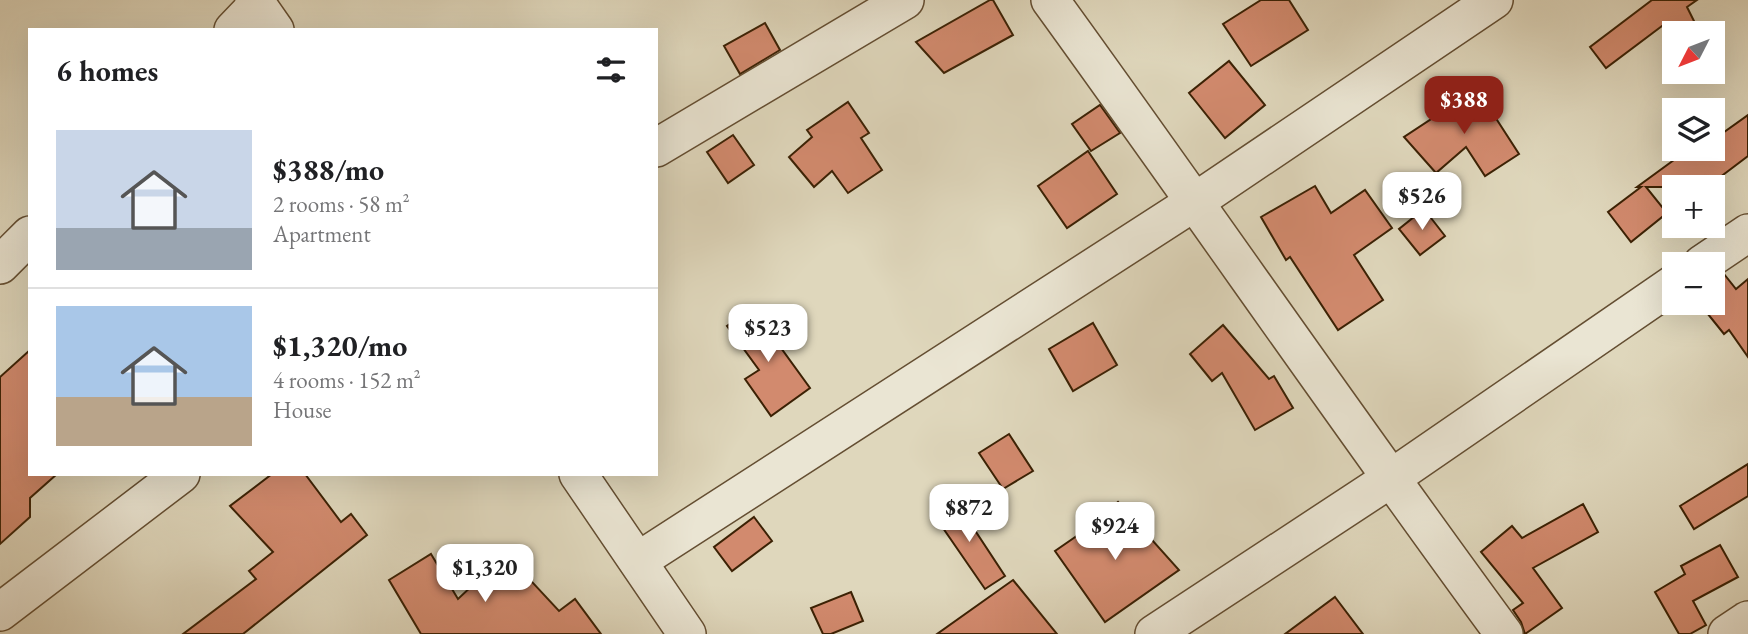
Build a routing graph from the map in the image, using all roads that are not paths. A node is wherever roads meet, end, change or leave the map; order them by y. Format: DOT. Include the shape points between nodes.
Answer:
graph roads {
  1 [pos="905,0"];
  2 [pos="1051,0"];
  3 [pos="1494,0"];
  4 [pos="658,147"];
  5 [pos="1196,201"];
  6 [pos="1748,233"];
  7 [pos="28,236"];
  8 [pos="1720,252"];
  9 [pos="0,265"];
  10 [pos="1662,292"];
  11 [pos="178,476"];
  12 [pos="579,476"];
  13 [pos="1390,479"];
  14 [pos="638,561"];
  15 [pos="0,612"];
  16 [pos="1748,620"];
  17 [pos="687,634"];
  18 [pos="1154,634"];
  19 [pos="1504,634"];
  20 [pos="1727,634"];
  1 -- 4 [label="street"];
  2 -- 5 [label="street"];
  3 -- 5 [label="street"];
  5 -- 13 [label="street"];
  5 -- 14 [label="street"];
  6 -- 8 [label="street"];
  7 -- 9 [label="street"];
  10 -- 13 [label="street"];
  11 -- 15 [label="street"];
  12 -- 14 [label="street"];
  13 -- 18 [label="street"];
  13 -- 19 [label="street"];
  14 -- 17 [label="street"];
  16 -- 20 [label="street"];
}
